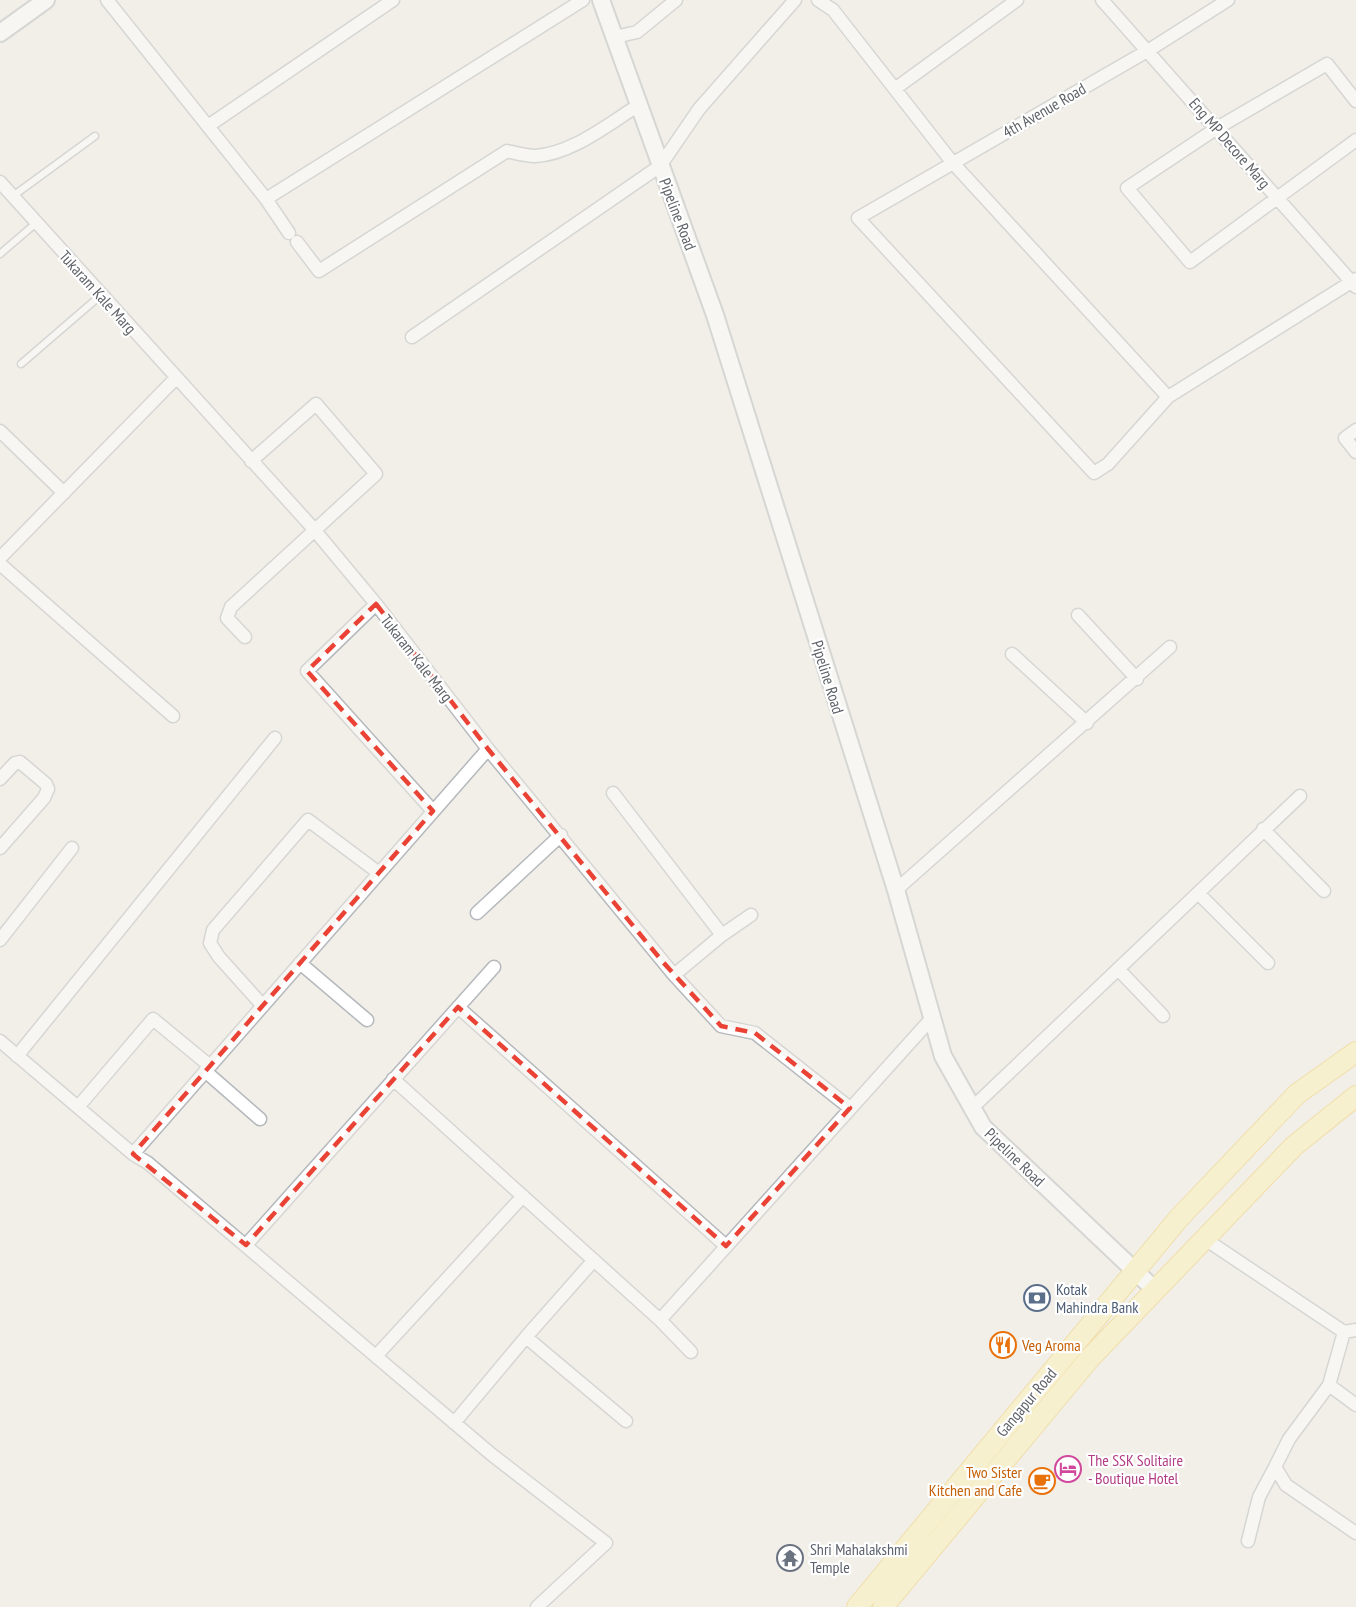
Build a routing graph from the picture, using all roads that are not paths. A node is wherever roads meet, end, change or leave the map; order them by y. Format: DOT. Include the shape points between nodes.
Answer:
graph roads {
  1 [pos="107,0"];
  2 [pos="393,0"];
  3 [pos="584,0"];
  4 [pos="601,0"];
  5 [pos="675,0"];
  6 [pos="795,0"];
  7 [pos="818,0"];
  8 [pos="1017,0"];
  9 [pos="1102,0"];
  10 [pos="1228,0"];
  11 [pos="37,3"];
  12 [pos="0,33"];
  13 [pos="615,38"];
  14 [pos="1149,50"];
  15 [pos="896,88"];
  16 [pos="1356,101"];
  17 [pos="639,105"];
  18 [pos="208,126"];
  19 [pos="1217,128"];
  20 [pos="95,136"];
  21 [pos="1356,140"];
  22 [pos="952,162"];
  23 [pos="660,166"];
  24 [pos="0,182"];
  25 [pos="13,196"];
  26 [pos="1277,196"];
  27 [pos="266,199"];
  28 [pos="36,224"];
  29 [pos="0,254"];
  30 [pos="1355,283"];
  31 [pos="101,295"];
  32 [pos="412,337"];
  33 [pos="21,364"];
  34 [pos="176,378"];
  35 [pos="1168,397"];
  36 [pos="1356,430"];
  37 [pos="0,431"];
  38 [pos="1356,452"];
  39 [pos="251,461"];
  40 [pos="64,493"];
  41 [pos="315,531"];
  42 [pos="0,558"];
  43 [pos="0,564"];
  44 [pos="376,604"];
  45 [pos="1078,615"];
  46 [pos="245,637"];
  47 [pos="1170,647"];
  48 [pos="1012,654"];
  49 [pos="1137,679"];
  50 [pos="173,716"];
  51 [pos="1087,723"];
  52 [pos="276,738"];
  53 [pos="488,749"];
  54 [pos="0,779"];
  55 [pos="613,794"];
  56 [pos="1300,796"];
  57 [pos="433,811"];
  58 [pos="1263,829"];
  59 [pos="561,835"];
  60 [pos="0,848"];
  61 [pos="72,849"];
  62 [pos="379,873"];
  63 [pos="896,890"];
  64 [pos="1324,891"];
  65 [pos="1198,893"];
  66 [pos="477,913"];
  67 [pos="750,915"];
  68 [pos="722,935"];
  69 [pos="0,940"];
  70 [pos="300,963"];
  71 [pos="1268,963"];
  72 [pos="494,967"];
  73 [pos="1118,969"];
  74 [pos="674,975"];
  75 [pos="263,1006"];
  76 [pos="458,1007"];
  77 [pos="1163,1016"];
  78 [pos="932,1018"];
  79 [pos="366,1020"];
  80 [pos="0,1041"];
  81 [pos="1356,1052"];
  82 [pos="17,1056"];
  83 [pos="208,1069"];
  84 [pos="393,1079"];
  85 [pos="1356,1096"];
  86 [pos="78,1107"];
  87 [pos="850,1108"];
  88 [pos="972,1108"];
  89 [pos="260,1119"];
  90 [pos="133,1154"];
  91 [pos="523,1196"];
  92 [pos="1205,1239"];
  93 [pos="246,1245"];
  94 [pos="726,1246"];
  95 [pos="594,1260"];
  96 [pos="1135,1270"];
  97 [pos="1154,1289"];
  98 [pos="660,1320"];
  99 [pos="1350,1331"];
  100 [pos="526,1337"];
  101 [pos="691,1352"];
  102 [pos="376,1356"];
  103 [pos="1329,1385"];
  104 [pos="1356,1405"];
  105 [pos="626,1421"];
  106 [pos="454,1423"];
  107 [pos="1275,1467"];
  108 [pos="1356,1533"];
  109 [pos="1248,1541"];
  110 [pos="537,1607"];
  111 [pos="857,1607"];
  112 [pos="883,1607"];
  1 -- 18 [label="street"];
  2 -- 18 [label="street"];
  3 -- 27 [label="street"];
  4 -- 13 [label="street, Pipeline Road"];
  5 -- 13 [label="street" via="637,32"];
  6 -- 23 [label="street" via="706,101"];
  7 -- 15 [label="street" via="833,10"];
  8 -- 15 [label="street"];
  9 -- 14 [label="street, Eng MP Decore Marg"];
  10 -- 14 [label="street, 4th Avenue Road"];
  11 -- 12 [label="street"];
  13 -- 17 [label="street, Pipeline Road"];
  14 -- 19 [label="street, Eng MP Decore Marg"];
  14 -- 22 [label="street, 4th Avenue Road"];
  15 -- 22 [label="street"];
  16 -- 19 [label="street" via="1327,64"];
  17 -- 23 [label="street, Pipeline Road"];
  17 -- 27 [label="street" via="593,134 550,154 532,156 507,151 319,271"];
  18 -- 27 [label="street"];
  19 -- 26 [label="street, Eng MP Decore Marg"];
  19 -- 26 [label="street" via="1127,188 1190,262"];
  20 -- 25 [label="lane"];
  21 -- 26 [label="street"];
  22 -- 35 [label="street"];
  22 -- 35 [label="street, 4th Avenue Road" via="858,218 1094,473 1108,464"];
  23 -- 32 [label="street"];
  23 -- 63 [label="street, Pipeline Road" via="715,315"];
  24 -- 25 [label="street, Tukaram Kale Marg"];
  25 -- 28 [label="street, Tukaram Kale Marg"];
  26 -- 30 [label="street, Eng MP Decore Marg"];
  28 -- 29 [label="lane"];
  28 -- 31 [label="street, Tukaram Kale Marg"];
  30 -- 35 [label="street"];
  31 -- 33 [label="lane"];
  31 -- 34 [label="street, Tukaram Kale Marg"];
  34 -- 39 [label="street, Tukaram Kale Marg"];
  34 -- 40 [label="street"];
  36 -- 38 [label="street" via="1345,438"];
  37 -- 40 [label="street"];
  39 -- 41 [label="street, Tukaram Kale Marg"];
  39 -- 41 [label="street" via="316,404 376,474"];
  40 -- 42 [label="street"];
  41 -- 44 [label="street, Tukaram Kale Marg"];
  41 -- 46 [label="street" via="231,607 227,618"];
  43 -- 50 [label="street"];
  44 -- 53 [label="street, Tukaram Kale Marg"];
  44 -- 57 [label="street" via="307,671"];
  45 -- 49 [label="street"];
  47 -- 49 [label="street"];
  48 -- 51 [label="street"];
  49 -- 51 [label="street"];
  51 -- 63 [label="street"];
  52 -- 82 [label="street"];
  53 -- 57 [label="street"];
  53 -- 59 [label="street, Tukaram Kale Marg"];
  54 -- 60 [label="street" via="20,762 48,789"];
  55 -- 68 [label="street"];
  56 -- 58 [label="street"];
  57 -- 62 [label="street"];
  58 -- 64 [label="street"];
  58 -- 65 [label="street"];
  59 -- 66 [label="street"];
  59 -- 74 [label="street, Tukaram Kale Marg"];
  61 -- 69 [label="street"];
  62 -- 70 [label="street"];
  62 -- 75 [label="street" via="308,820 213,930 210,943 219,957"];
  63 -- 78 [label="street, Pipeline Road"];
  65 -- 71 [label="street"];
  65 -- 73 [label="street"];
  67 -- 68 [label="street"];
  68 -- 74 [label="street"];
  70 -- 75 [label="street"];
  70 -- 79 [label="street"];
  72 -- 76 [label="street"];
  73 -- 77 [label="street"];
  73 -- 88 [label="street"];
  74 -- 87 [label="street, Tukaram Kale Marg" via="721,1026 755,1033"];
  75 -- 83 [label="street"];
  76 -- 84 [label="street"];
  76 -- 94 [label="street"];
  78 -- 87 [label="street"];
  78 -- 88 [label="street, Pipeline Road" via="943,1056"];
  80 -- 82 [label="street"];
  81 -- 96 [label="main road, Gangapur Road" via="1297,1094"];
  82 -- 86 [label="street"];
  83 -- 86 [label="street" via="153,1019"];
  83 -- 89 [label="street"];
  83 -- 90 [label="street"];
  84 -- 91 [label="street"];
  84 -- 93 [label="street"];
  85 -- 92 [label="main road, Gangapur Road" via="1294,1146"];
  86 -- 90 [label="street"];
  87 -- 94 [label="street"];
  88 -- 96 [label="street, Pipeline Road" via="983,1126"];
  90 -- 93 [label="street"];
  91 -- 95 [label="street"];
  91 -- 102 [label="street"];
  92 -- 97 [label="main road, Gangapur Road"];
  92 -- 99 [label="street"];
  93 -- 102 [label="street"];
  94 -- 98 [label="street"];
  95 -- 98 [label="street"];
  95 -- 100 [label="street"];
  96 -- 97 [label="street, Pipeline Road"];
  96 -- 111 [label="main road, Gangapur Road"];
  97 -- 112 [label="main road, Gangapur Road" via="1090,1358"];
  98 -- 101 [label="street"];
  99 -- 103 [label="street"];
  100 -- 105 [label="street"];
  100 -- 106 [label="street"];
  102 -- 106 [label="street"];
  103 -- 104 [label="street"];
  103 -- 107 [label="street" via="1289,1439"];
  106 -- 110 [label="street" via="606,1543"];
  107 -- 108 [label="street" via="1286,1485"];
  107 -- 109 [label="street" via="1259,1497"];
}
